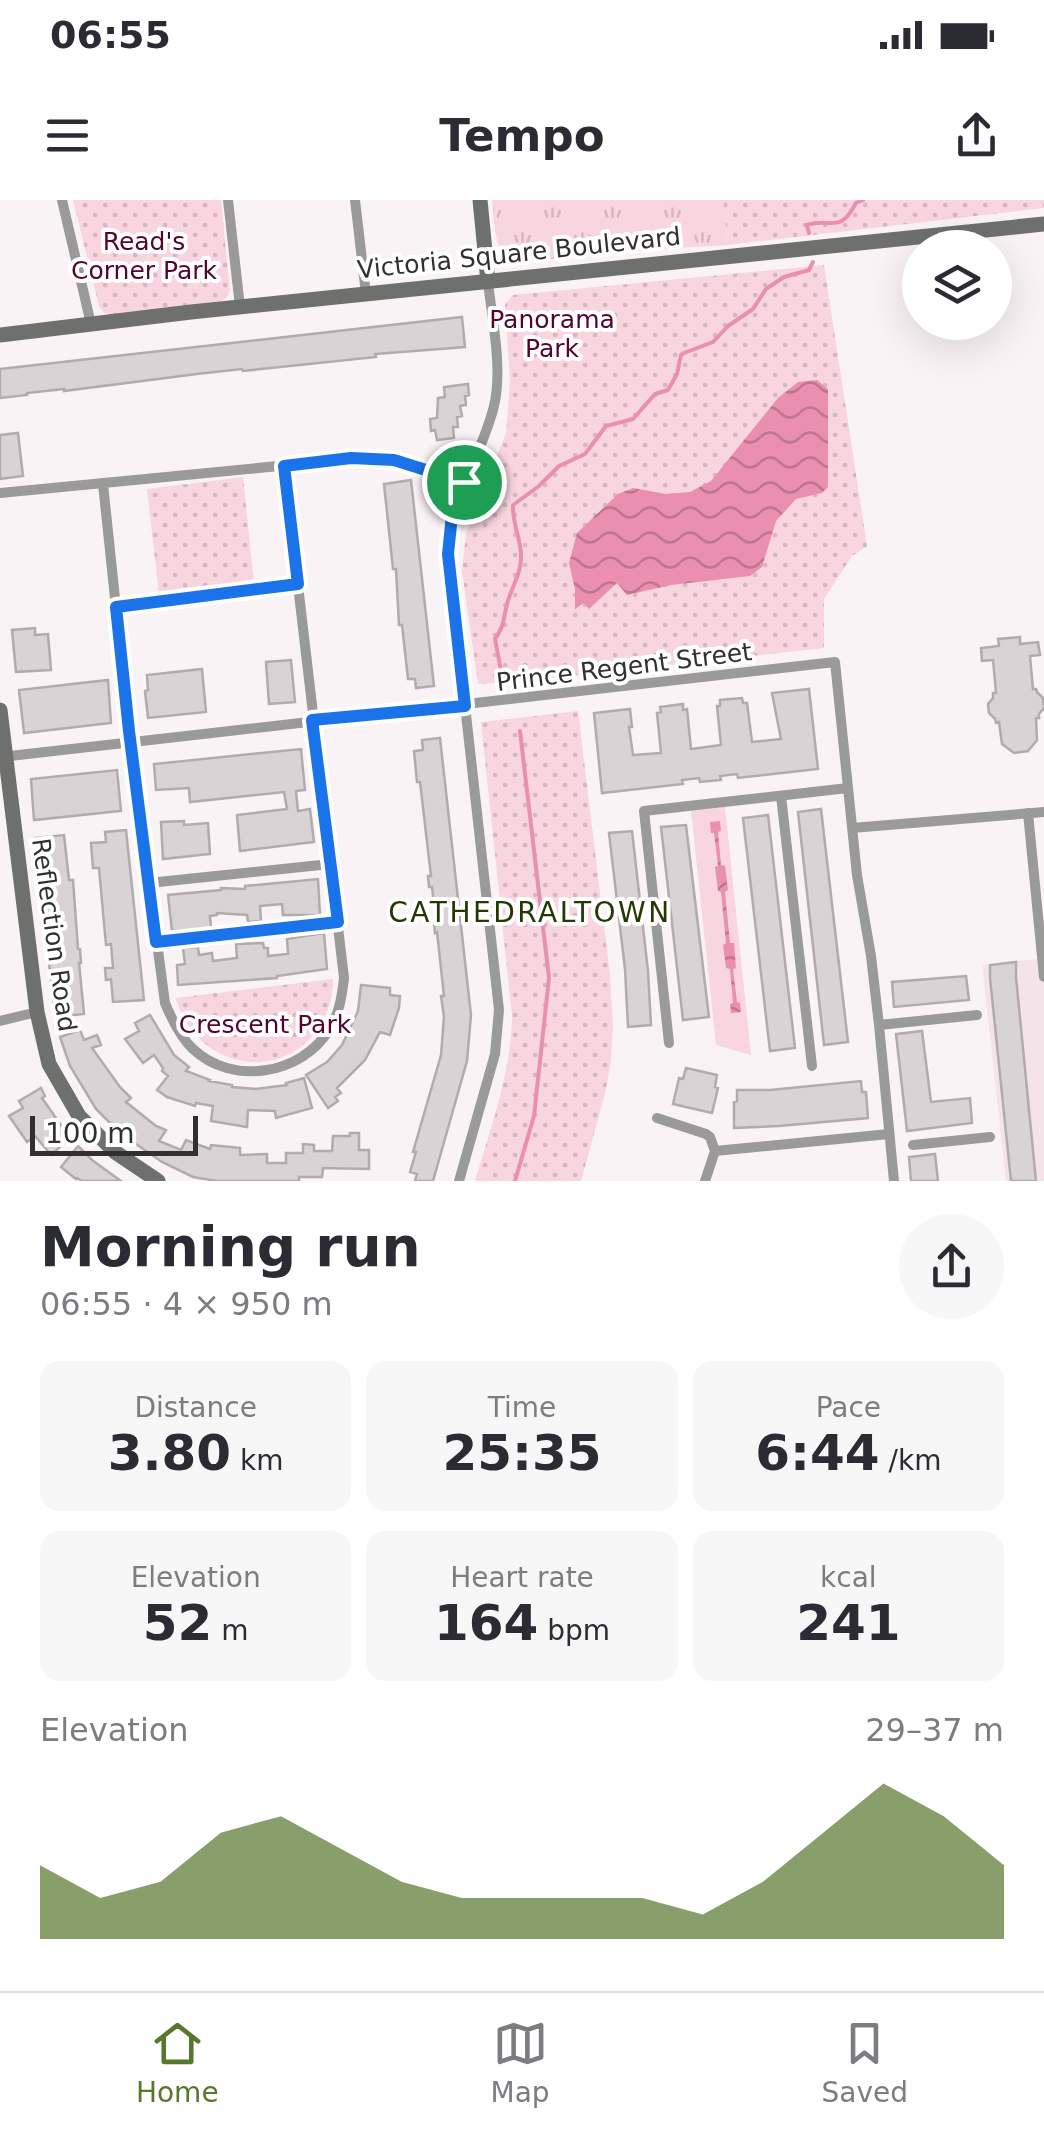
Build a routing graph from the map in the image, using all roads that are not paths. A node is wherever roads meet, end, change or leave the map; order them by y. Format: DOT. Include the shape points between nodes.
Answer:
graph roads {
  1 [pos="62,200"];
  2 [pos="228,200"];
  3 [pos="355,200"];
  4 [pos="480,200"];
  5 [pos="1044,224"];
  6 [pos="488,282"];
  7 [pos="366,294"];
  8 [pos="240,307"];
  9 [pos="90,324"];
  10 [pos="0,335"];
  11 [pos="284,466"];
  12 [pos="464,482"];
  13 [pos="102,484"];
  14 [pos="0,494"];
  15 [pos="298,584"];
  16 [pos="116,607"];
  17 [pos="465,706"];
  18 [pos="0,710"];
  19 [pos="312,720"];
  20 [pos="131,744"];
  21 [pos="3,757"];
  22 [pos="848,788"];
  23 [pos="781,796"];
  24 [pos="1044,812"];
  25 [pos="1028,814"];
  26 [pos="852,828"];
  27 [pos="330,864"];
  28 [pos="149,883"];
  29 [pos="338,922"];
  30 [pos="156,942"];
  31 [pos="1044,977"];
  32 [pos="37,1012"];
  33 [pos="978,1015"];
  34 [pos="0,1021"];
  35 [pos="878,1025"];
  36 [pos="669,1043"];
  37 [pos="812,1066"];
  38 [pos="657,1118"];
  39 [pos="889,1134"];
  40 [pos="990,1138"];
  41 [pos="912,1144"];
  42 [pos="716,1151"];
  43 [pos="158,1181"];
  44 [pos="459,1181"];
  45 [pos="705,1181"];
  46 [pos="894,1181"];
  1 -- 9 [label="street"];
  2 -- 8 [label="street"];
  3 -- 7 [label="street"];
  4 -- 6 [label="street"];
  5 -- 6 [label="street, Victoria Square Boulevard"];
  6 -- 7 [label="street, Victoria Square Boulevard"];
  6 -- 12 [label="street" via="496,389"];
  7 -- 8 [label="street, Victoria Square Boulevard"];
  8 -- 9 [label="street, Victoria Square Boulevard"];
  9 -- 10 [label="street, Victoria Square Boulevard"];
  11 -- 12 [label="street" via="394,460"];
  11 -- 13 [label="street"];
  11 -- 15 [label="street"];
  12 -- 17 [label="street" via="448,554"];
  13 -- 14 [label="street"];
  13 -- 16 [label="street"];
  15 -- 16 [label="street"];
  15 -- 19 [label="street"];
  16 -- 20 [label="street"];
  17 -- 19 [label="street, Prince Regent Street"];
  17 -- 22 [label="street, Prince Regent Street" via="834,662"];
  17 -- 44 [label="street" via="499,1010 495,1054"];
  18 -- 21 [label="street, Reflection Road"];
  19 -- 20 [label="street, Prince Regent Street"];
  19 -- 27 [label="street"];
  20 -- 21 [label="street, Prince Regent Street"];
  20 -- 28 [label="street"];
  21 -- 32 [label="street, Reflection Road"];
  22 -- 23 [label="street"];
  22 -- 26 [label="street"];
  23 -- 36 [label="street" via="644,811"];
  23 -- 37 [label="street"];
  24 -- 25 [label="street"];
  25 -- 26 [label="street"];
  25 -- 31 [label="street"];
  26 -- 35 [label="street"];
  27 -- 28 [label="street"];
  27 -- 29 [label="street"];
  28 -- 30 [label="street"];
  29 -- 30 [label="street"];
  29 -- 30 [label="street" via="344,978 330,1030 308,1053 265,1071 240,1072 194,1050 164,1003"];
  32 -- 34 [label="street"];
  32 -- 43 [label="street, Reflection Road" via="49,1064 79,1116"];
  33 -- 35 [label="street"];
  35 -- 39 [label="street"];
  38 -- 42 [label="street" via="706,1134"];
  39 -- 42 [label="street"];
  39 -- 46 [label="street"];
  40 -- 41 [label="street"];
  42 -- 45 [label="street"];
}
